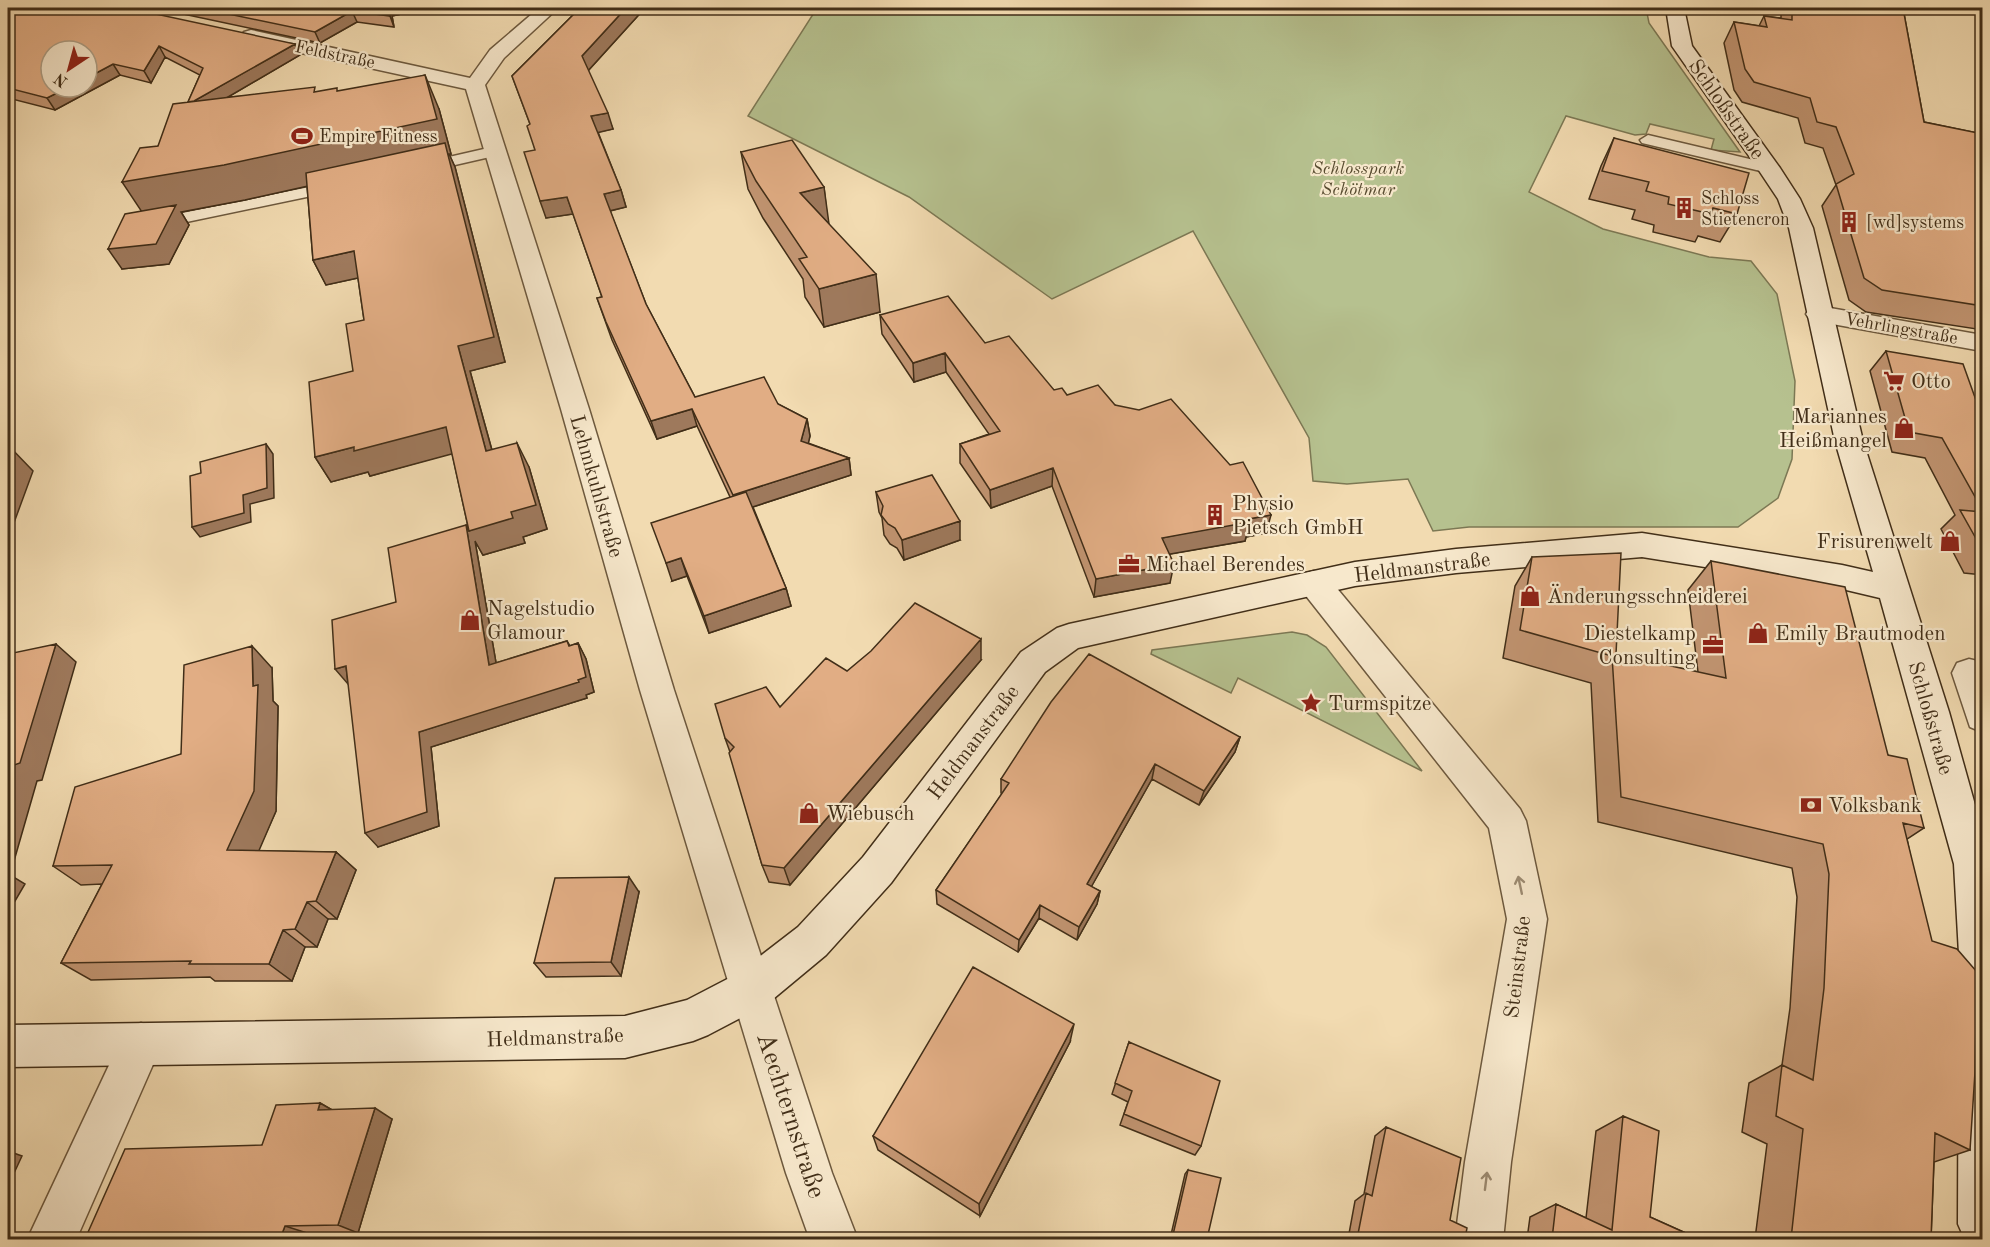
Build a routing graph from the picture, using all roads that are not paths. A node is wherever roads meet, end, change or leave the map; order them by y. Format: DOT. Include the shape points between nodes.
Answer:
graph roads {
  1 [pos="549,8"];
  2 [pos="1675,8"];
  3 [pos="237,33"];
  4 [pos="475,85"];
  5 [pos="1648,140"];
  6 [pos="497,151"];
  7 [pos="1769,168"];
  8 [pos="405,171"];
  9 [pos="359,182"];
  10 [pos="142,226"];
  11 [pos="1819,314"];
  12 [pos="1983,343"];
  13 [pos="1314,583"];
  14 [pos="1893,589"];
  15 [pos="1983,676"];
  16 [pos="1983,717"];
  17 [pos="1978,866"];
  18 [pos="752,989"];
  19 [pos="141,1044"];
  20 [pos="8,1046"];
  21 [pos="1983,1224"];
  22 [pos="51,1239"];
  23 [pos="834,1239"];
  24 [pos="1479,1239"];
  1 -- 4 [label="street" via="497,54"];
  2 -- 7 [label="street, Schloßstraße" via="1682,46"];
  3 -- 4 [label="street, Feldstraße"];
  4 -- 6 [label="street, Lehmkuhlstraße"];
  5 -- 7 [label="lane"];
  6 -- 8 [label="lane"];
  6 -- 18 [label="street, Lehmkuhlstraße" via="644,647"];
  7 -- 11 [label="street, Schloßstraße" via="1789,199 1801,228"];
  9 -- 10 [label="lane"];
  11 -- 12 [label="street, Vehrlingstraße"];
  11 -- 14 [label="street, Schloßstraße" via="1849,441"];
  13 -- 14 [label="street, Heldmanstraße" via="1455,561 1642,545 1842,577"];
  13 -- 18 [label="street, Heldmanstraße" via="1069,637 1033,662 877,870 812,941"];
  24 -- 13 [label="street, Steinstraße, one-way" via="1527,919 1507,821"];
  14 -- 17 [label="street, Schloßstraße"];
  15 -- 16 [label="street" via="1968,673"];
  17 -- 21 [label="street, Schloßstraße"];
  18 -- 19 [label="street, Heldmanstraße" via="693,1020 625,1037"];
  18 -- 23 [label="street, Aechternstraße" via="809,1173"];
  19 -- 20 [label="street, Heldmanstraße"];
  19 -- 22 [label="street"];
}
